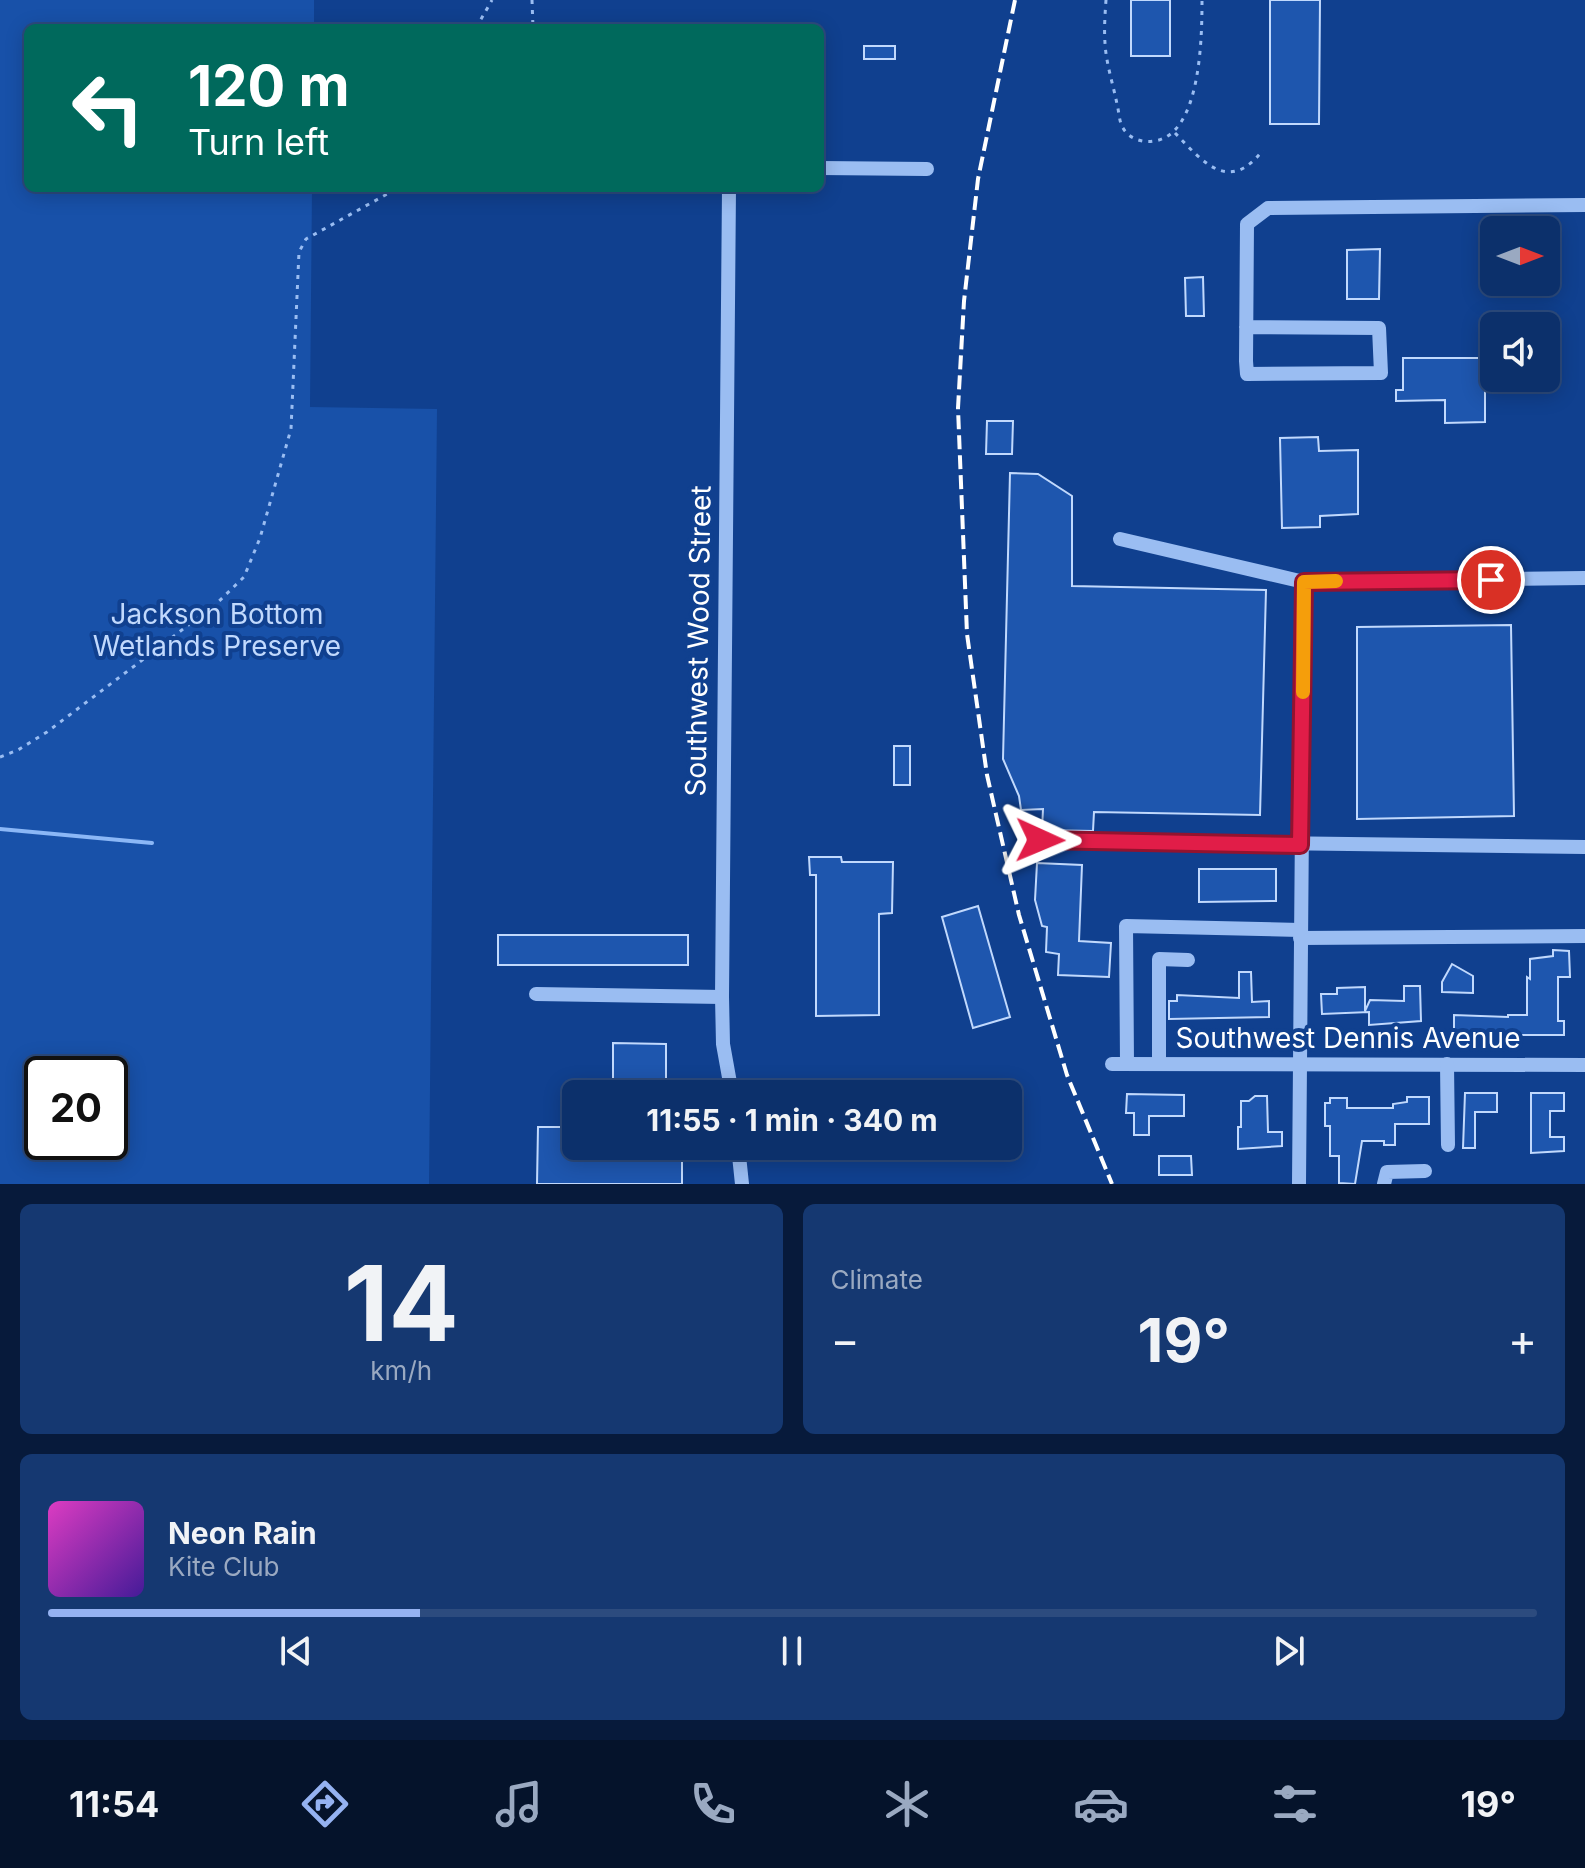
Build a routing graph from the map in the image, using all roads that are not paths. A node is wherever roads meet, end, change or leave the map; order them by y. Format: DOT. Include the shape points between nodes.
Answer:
graph roads {
  1 [pos="824,168"];
  2 [pos="927,169"];
  3 [pos="729,192"];
  4 [pos="1585,205"];
  5 [pos="1246,327"];
  6 [pos="1120,539"];
  7 [pos="1585,578"];
  8 [pos="1304,582"];
  9 [pos="1040,840"];
  10 [pos="1300,845"];
  11 [pos="1585,847"];
  12 [pos="1300,934"];
  13 [pos="1585,936"];
  14 [pos="1188,960"];
  15 [pos="536,994"];
  16 [pos="722,997"];
  17 [pos="1127,1063"];
  18 [pos="1159,1063"];
  19 [pos="1299,1063"];
  20 [pos="1112,1064"];
  21 [pos="1447,1064"];
  22 [pos="1585,1065"];
  23 [pos="729,1080"];
  24 [pos="1448,1145"];
  25 [pos="739,1160"];
  26 [pos="1425,1171"];
  27 [pos="742,1184"];
  28 [pos="1299,1184"];
  29 [pos="1384,1184"];
  1 -- 2 [label="street"];
  3 -- 16 [label="street, Southwest Wood Street"];
  4 -- 5 [label="street" via="1268,208 1247,224"];
  5 -- 5 [label="street" via="1247,374 1381,373 1379,328"];
  6 -- 8 [label="street"];
  7 -- 8 [label="street"];
  8 -- 10 [label="street"];
  9 -- 10 [label="street"];
  10 -- 11 [label="street"];
  10 -- 12 [label="street"];
  12 -- 13 [label="street"];
  12 -- 17 [label="street" via="1126,926"];
  12 -- 19 [label="street"];
  14 -- 18 [label="street" via="1159,959"];
  15 -- 16 [label="street"];
  16 -- 23 [label="street, Southwest Wood Street"];
  17 -- 18 [label="street, Southwest Dennis Avenue"];
  17 -- 20 [label="street, Southwest Dennis Avenue"];
  18 -- 19 [label="street, Southwest Dennis Avenue"];
  19 -- 21 [label="street, Southwest Dennis Avenue"];
  19 -- 28 [label="street"];
  21 -- 22 [label="street, Southwest Dennis Avenue"];
  21 -- 24 [label="street"];
  25 -- 27 [label="street"];
  26 -- 29 [label="street" via="1387,1172"];
}
